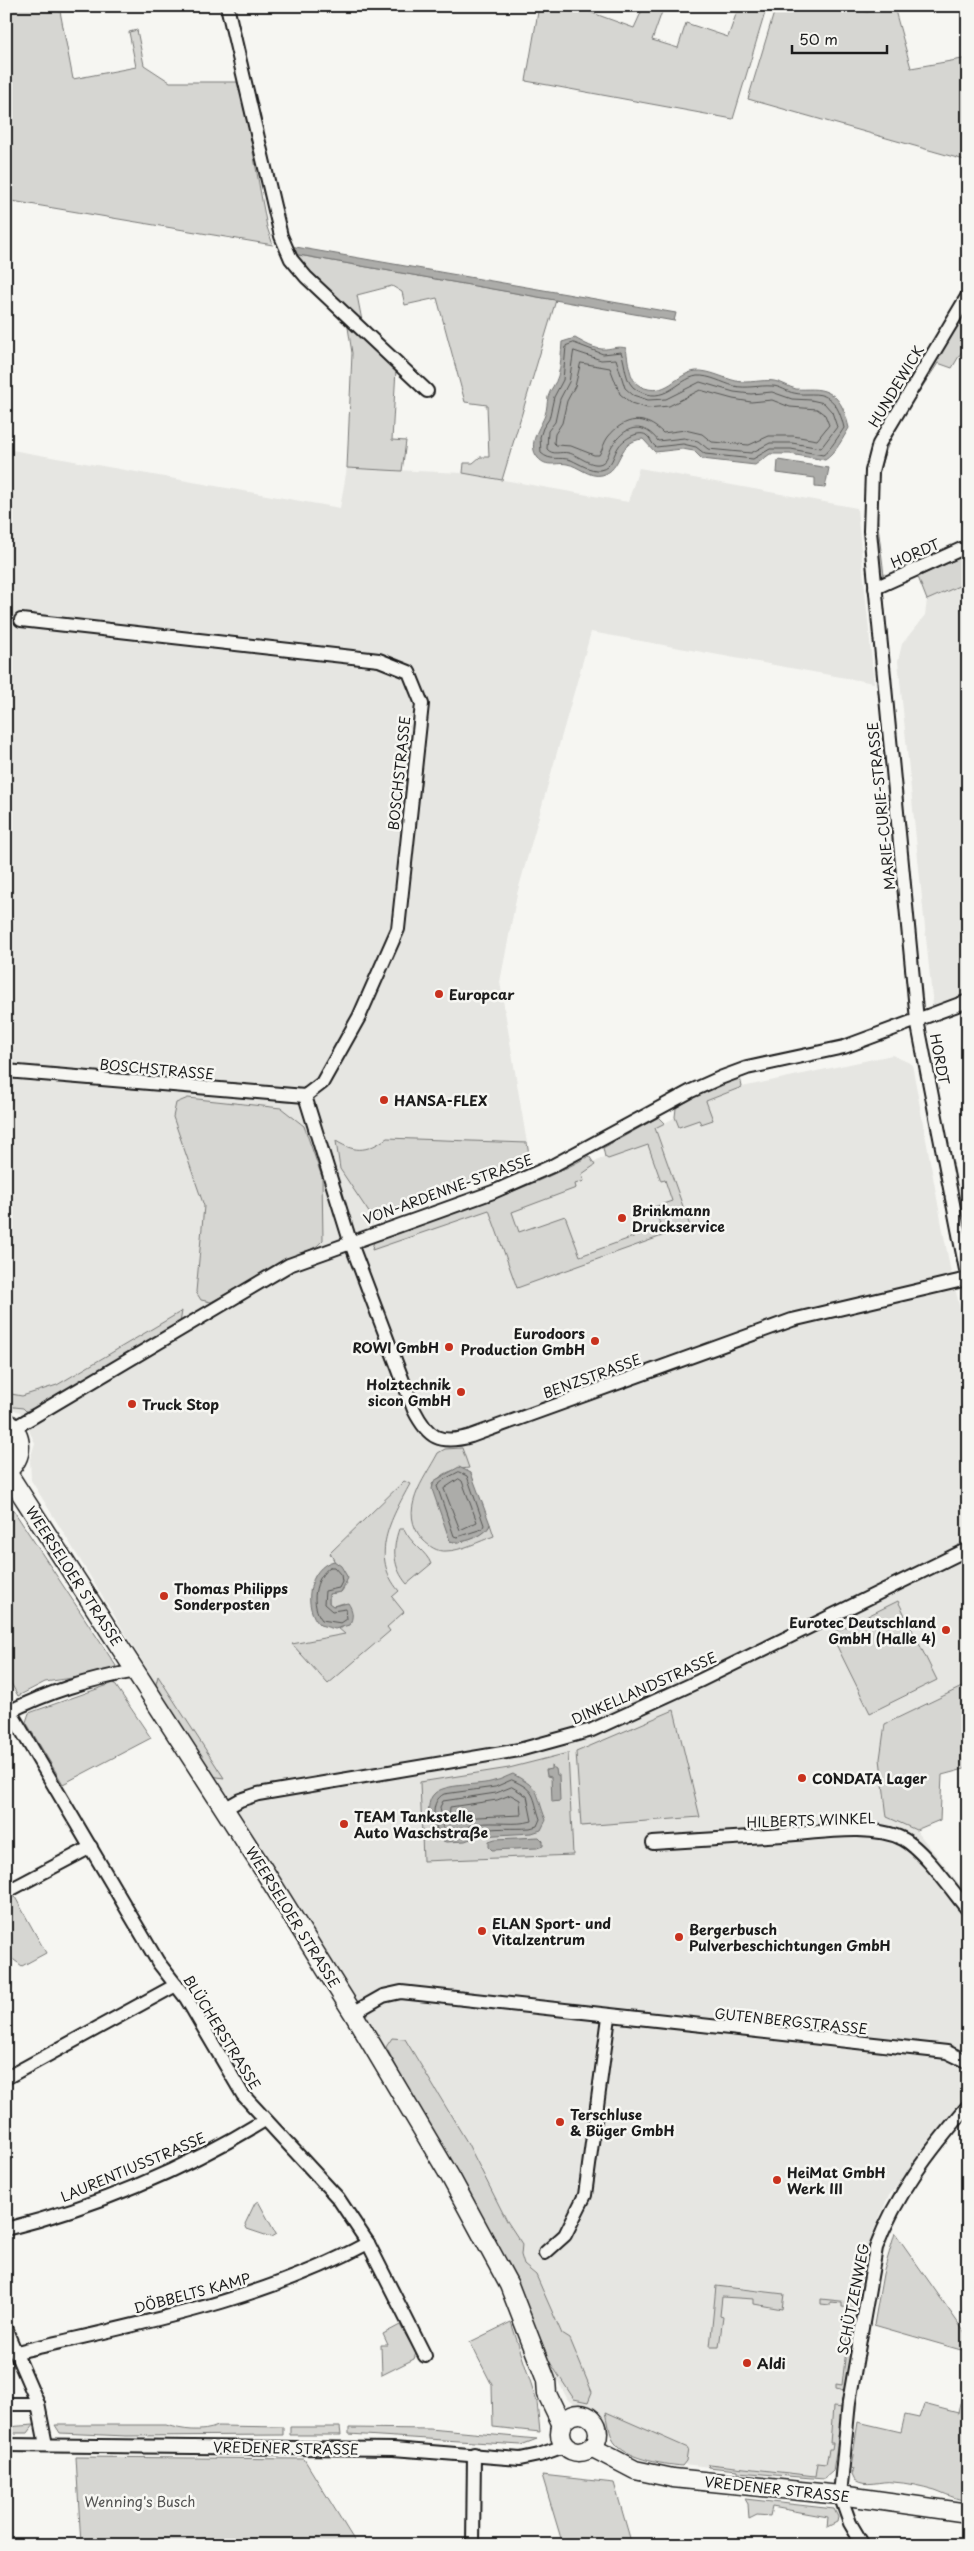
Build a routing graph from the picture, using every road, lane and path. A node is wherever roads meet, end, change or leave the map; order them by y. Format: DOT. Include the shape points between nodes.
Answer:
graph roads {
  1 [pos="227,6"];
  2 [pos="968,295"];
  3 [pos="427,390"];
  4 [pos="968,546"];
  5 [pos="875,588"];
  6 [pos="21,620"];
  7 [pos="968,1001"];
  8 [pos="917,1020"];
  9 [pos="6,1071"];
  10 [pos="305,1096"];
  11 [pos="350,1241"];
  12 [pos="968,1280"];
  13 [pos="10,1424"];
  14 [pos="6,1472"];
  15 [pos="968,1549"];
  16 [pos="136,1671"];
  17 [pos="8,1712"];
  18 [pos="224,1809"];
  19 [pos="653,1843"];
  20 [pos="91,1847"];
  21 [pos="6,1892"];
  22 [pos="968,1910"];
  23 [pos="176,1985"];
  24 [pos="353,2013"];
  25 [pos="609,2016"];
  26 [pos="968,2062"];
  27 [pos="6,2078"];
  28 [pos="968,2106"];
  29 [pos="265,2120"];
  30 [pos="6,2229"];
  31 [pos="368,2243"];
  32 [pos="545,2253"];
  33 [pos="6,2330"];
  34 [pos="17,2352"];
  35 [pos="425,2356"];
  36 [pos="6,2404"];
  37 [pos="38,2404"];
  38 [pos="567,2420"];
  39 [pos="6,2444"];
  40 [pos="46,2444"];
  41 [pos="564,2446"];
  42 [pos="593,2448"];
  43 [pos="474,2454"];
  44 [pos="840,2495"];
  45 [pos="968,2513"];
  46 [pos="473,2545"];
  47 [pos="863,2545"];
  1 -- 3 [label="street" via="275,214 291,258 306,277"];
  2 -- 5 [label="street, HUNDEWICK" via="879,444 870,497"];
  4 -- 5 [label="street, HORDT"];
  5 -- 8 [label="street, MARIE-CURIE-STRASSE"];
  6 -- 10 [label="street, BOSCHSTRASSE" via="379,660 408,672 422,704 398,929 360,1017 322,1083"];
  7 -- 8 [label="street, VON-ARDENNE-STRASSE"];
  8 -- 11 [label="street, VON-ARDENNE-STRASSE" via="844,1047 747,1068 720,1078 552,1166 493,1192"];
  8 -- 12 [label="street, HORDT"];
  9 -- 10 [label="street, BOSCHSTRASSE"];
  10 -- 11 [label="street"];
  11 -- 12 [label="street, BENZSTRASSE" via="420,1424 431,1435 443,1440 470,1436 792,1320"];
  11 -- 13 [label="street, VON-ARDENNE-STRASSE" via="290,1265"];
  13 -- 14 [label="street" via="21,1446 19,1456"];
  14 -- 16 [label="street, WEERSELOER STRASSE"];
  15 -- 18 [label="street, DINKELLANDSTRASSE" via="592,1730 519,1750 258,1794"];
  16 -- 17 [label="street" via="81,1682 45,1694"];
  16 -- 18 [label="street, WEERSELOER STRASSE"];
  17 -- 20 [label="street, BLÜCHERSTRASSE"];
  18 -- 24 [label="street, WEERSELOER STRASSE"];
  19 -- 22 [label="street, HILBERTS WINKEL" via="842,1831 892,1834 906,1840"];
  20 -- 21 [label="street"];
  20 -- 23 [label="street, BLÜCHERSTRASSE" via="158,1962"];
  23 -- 27 [label="street"];
  23 -- 29 [label="street, BLÜCHERSTRASSE" via="243,2095"];
  24 -- 25 [label="street, GUTENBERGSTRASSE" via="383,1996 401,1992"];
  24 -- 38 [label="street, WEERSELOER STRASSE" via="451,2178 509,2285 546,2380 547,2394"];
  25 -- 26 [label="street, GUTENBERGSTRASSE" via="947,2052"];
  25 -- 32 [label="street" via="585,2195 565,2235"];
  28 -- 44 [label="street, SCHÜTZENWEG" via="913,2175 884,2225 876,2248 849,2402"];
  29 -- 30 [label="street, LAURENTIUSSTRASSE" via="224,2145 133,2186 50,2218"];
  29 -- 31 [label="street, BLÜCHERSTRASSE" via="338,2198"];
  31 -- 34 [label="street, DÖBBELTS KAMP" via="328,2265 224,2302"];
  31 -- 35 [label="street, BLÜCHERSTRASSE"];
  33 -- 34 [label="street"];
  34 -- 37 [label="street"];
  36 -- 37 [label="street"];
  37 -- 40 [label="street"];
  38 -- 41 [label="street" via="560,2431"];
  38 -- 42 [label="street" via="585,2414 595,2422 599,2435"];
  39 -- 40 [label="street, VREDENER STRASSE"];
  40 -- 43 [label="street, VREDENER STRASSE" via="392,2449"];
  41 -- 42 [label="street" via="581,2453"];
  41 -- 43 [label="street, VREDENER STRASSE" via="520,2459"];
  42 -- 44 [label="street, VREDENER STRASSE" via="621,2464 654,2474 700,2482"];
  43 -- 46 [label="street"];
  44 -- 45 [label="street, VREDENER STRASSE"];
  44 -- 47 [label="street" via="850,2523"];
}
